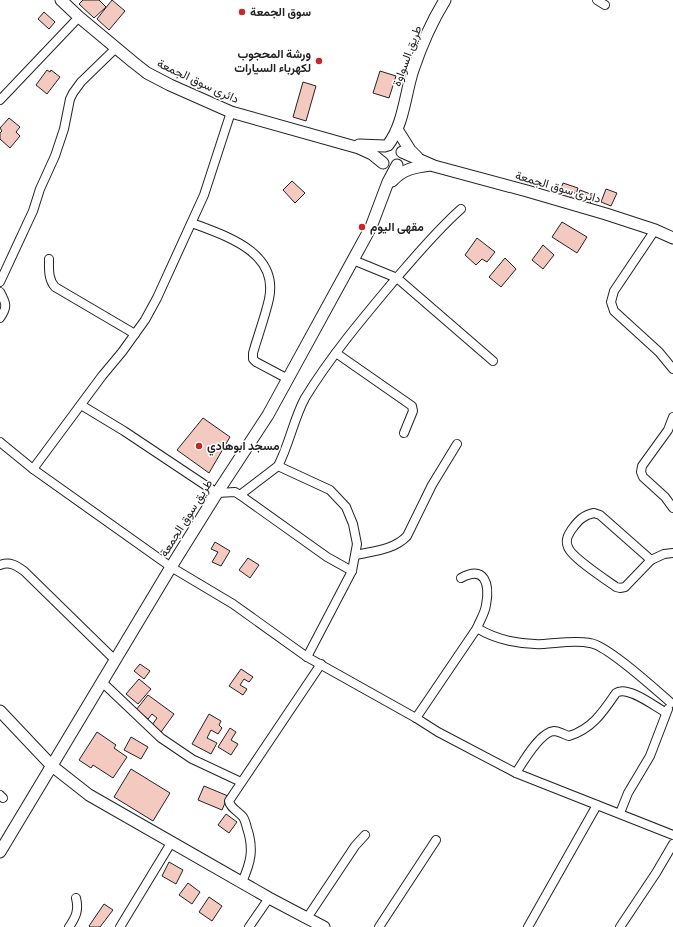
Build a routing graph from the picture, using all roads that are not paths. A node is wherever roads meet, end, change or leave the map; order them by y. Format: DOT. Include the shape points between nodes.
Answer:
graph roads {
  1 [pos="61,0"];
  2 [pos="445,0"];
  3 [pos="597,0"];
  4 [pos="605,5"];
  5 [pos="79,17"];
  6 [pos="116,48"];
  7 [pos="0,100"];
  8 [pos="231,112"];
  9 [pos="399,127"];
  10 [pos="346,144"];
  11 [pos="386,146"];
  12 [pos="400,157"];
  13 [pos="420,160"];
  14 [pos="384,164"];
  15 [pos="432,166"];
  16 [pos="385,190"];
  17 [pos="461,209"];
  18 [pos="192,223"];
  19 [pos="655,230"];
  20 [pos="673,238"];
  21 [pos="49,259"];
  22 [pos="353,260"];
  23 [pos="397,278"];
  24 [pos="0,282"];
  25 [pos="0,292"];
  26 [pos="0,318"];
  27 [pos="135,334"];
  28 [pos="336,354"];
  29 [pos="493,361"];
  30 [pos="673,369"];
  31 [pos="288,379"];
  32 [pos="81,404"];
  33 [pos="673,417"];
  34 [pos="404,433"];
  35 [pos="0,442"];
  36 [pos="458,444"];
  37 [pos="278,466"];
  38 [pos="33,469"];
  39 [pos="216,493"];
  40 [pos="240,494"];
  41 [pos="673,508"];
  42 [pos="673,553"];
  43 [pos="356,555"];
  44 [pos="651,560"];
  45 [pos="0,565"];
  46 [pos="171,567"];
  47 [pos="352,571"];
  48 [pos="461,578"];
  49 [pos="477,628"];
  50 [pos="307,657"];
  51 [pos="115,660"];
  52 [pos="321,664"];
  53 [pos="102,682"];
  54 [pos="672,701"];
  55 [pos="0,710"];
  56 [pos="665,712"];
  57 [pos="416,718"];
  58 [pos="52,766"];
  59 [pos="516,773"];
  60 [pos="241,782"];
  61 [pos="597,805"];
  62 [pos="620,813"];
  63 [pos="673,834"];
  64 [pos="364,835"];
  65 [pos="436,840"];
  66 [pos="171,843"];
  67 [pos="673,844"];
  68 [pos="1,850"];
  69 [pos="242,882"];
  70 [pos="76,898"];
  71 [pos="269,898"];
  72 [pos="307,918"];
  73 [pos="69,927"];
  74 [pos="120,927"];
  75 [pos="249,927"];
  76 [pos="324,927"];
  77 [pos="379,927"];
  78 [pos="528,927"];
  79 [pos="620,927"];
  1 -- 5 [label="street, دائرى سوق الجمعة"];
  2 -- 9 [label="street, طريق السواوة" via="419,53"];
  3 -- 4 [label="street"];
  5 -- 6 [label="street, دائرى سوق الجمعة"];
  5 -- 7 [label="street"];
  6 -- 8 [label="street, دائرى سوق الجمعة" via="147,73"];
  6 -- 24 [label="street" via="72,92 55,156"];
  8 -- 10 [label="street, دائرى سوق الجمعة"];
  8 -- 18 [label="street" via="204,195"];
  9 -- 11 [label="street"];
  9 -- 12 [label="street"];
  9 -- 13 [label="street" via="410,150"];
  10 -- 11 [label="street"];
  10 -- 14 [label="street" via="366,151"];
  11 -- 12 [label="street" via="395,145"];
  11 -- 14 [label="street" via="380,154"];
  12 -- 13 [label="street"];
  12 -- 14 [label="street" via="391,167"];
  12 -- 15 [label="street"];
  12 -- 16 [label="street, طريق سوق الجمعة"];
  13 -- 15 [label="street"];
  14 -- 16 [label="street"];
  15 -- 16 [label="street" via="405,170"];
  15 -- 19 [label="street, دائرى سوق الجمعة" via="527,191"];
  16 -- 22 [label="street, طريق سوق الجمعة" via="371,227"];
  17 -- 23 [label="street"];
  18 -- 27 [label="street" via="157,298"];
  18 -- 31 [label="street" via="248,248 261,261 269,275 269,298 253,358"];
  19 -- 20 [label="street, دائرى سوق الجمعة"];
  19 -- 30 [label="street" via="614,291 611,302 614,311 659,352"];
  21 -- 27 [label="street" via="49,273 55,287"];
  22 -- 23 [label="street"];
  22 -- 31 [label="street, طريق سوق الجمعة"];
  23 -- 28 [label="street"];
  23 -- 29 [label="street"];
  25 -- 26 [label="street" via="6,308"];
  27 -- 32 [label="street"];
  28 -- 34 [label="street" via="412,406 413,411"];
  28 -- 37 [label="street" via="305,399"];
  31 -- 39 [label="street, طريق سوق الجمعة" via="256,436"];
  32 -- 38 [label="street"];
  32 -- 39 [label="street"];
  33 -- 41 [label="street" via="668,430 642,466 641,472"];
  35 -- 38 [label="street"];
  36 -- 43 [label="street" via="432,485 407,536 394,546"];
  37 -- 40 [label="street"];
  37 -- 43 [label="street" via="330,490 346,507 353,524 357,544"];
  38 -- 46 [label="street"];
  39 -- 40 [label="street"];
  39 -- 46 [label="street, طريق سوق الجمعة"];
  40 -- 47 [label="street" via="327,557"];
  42 -- 44 [label="street"];
  43 -- 47 [label="street"];
  44 -- 44 [label="street" via="594,512 580,519 566,541 568,549 593,571 620,588 625,587"];
  45 -- 51 [label="street" via="9,563 24,571"];
  46 -- 50 [label="street" via="233,604"];
  46 -- 51 [label="street, طريق سوق الجمعة"];
  47 -- 50 [label="street"];
  48 -- 49 [label="street" via="477,573 487,584 486,605"];
  49 -- 54 [label="street" via="495,637 525,643 592,643 616,657"];
  49 -- 57 [label="street"];
  50 -- 52 [label="street"];
  51 -- 53 [label="street, طريق سوق الجمعة"];
  52 -- 57 [label="street"];
  52 -- 60 [label="street"];
  53 -- 58 [label="street, طريق سوق الجمعة"];
  53 -- 60 [label="street" via="161,738 192,759"];
  54 -- 56 [label="street"];
  55 -- 58 [label="street"];
  56 -- 59 [label="street" via="630,691 619,691 596,721 585,728 569,736 552,731 543,737"];
  56 -- 62 [label="street" via="650,756 628,793"];
  57 -- 59 [label="street"];
  58 -- 66 [label="street" via="89,795"];
  58 -- 68 [label="street, طريق سوق الجمعة"];
  59 -- 61 [label="street"];
  60 -- 69 [label="street" via="229,803 245,820 251,840 252,853"];
  61 -- 62 [label="street"];
  61 -- 78 [label="street"];
  62 -- 63 [label="street"];
  64 -- 72 [label="street"];
  65 -- 77 [label="street"];
  66 -- 69 [label="street"];
  66 -- 74 [label="street"];
  67 -- 79 [label="street"];
  69 -- 71 [label="street"];
  70 -- 73 [label="street" via="77,913"];
  71 -- 72 [label="street"];
  71 -- 75 [label="street"];
  72 -- 76 [label="street"];
}
